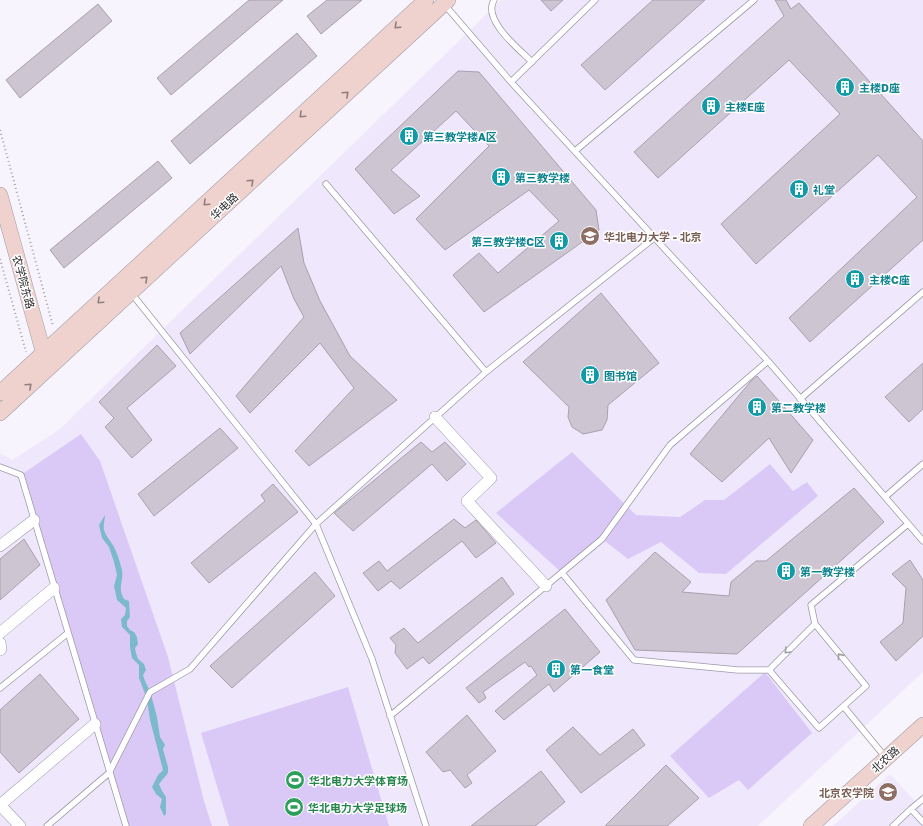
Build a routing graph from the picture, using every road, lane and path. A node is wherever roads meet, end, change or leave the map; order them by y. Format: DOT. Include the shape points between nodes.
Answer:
graph roads {
  1 [pos="426,0"];
  2 [pos="494,0"];
  3 [pos="595,0"];
  4 [pos="754,0"];
  5 [pos="444,1"];
  6 [pos="532,62"];
  7 [pos="511,82"];
  8 [pos="0,130"];
  9 [pos="575,151"];
  10 [pos="326,184"];
  11 [pos="0,195"];
  12 [pos="654,238"];
  13 [pos="0,259"];
  14 [pos="126,287"];
  15 [pos="923,292"];
  16 [pos="52,322"];
  17 [pos="24,346"];
  18 [pos="44,353"];
  19 [pos="768,361"];
  20 [pos="48,369"];
  21 [pos="486,372"];
  22 [pos="0,394"];
  23 [pos="800,399"];
  24 [pos="0,413"];
  25 [pos="435,417"];
  26 [pos="923,464"];
  27 [pos="0,466"];
  28 [pos="885,498"];
  29 [pos="34,520"];
  30 [pos="316,524"];
  31 [pos="908,524"];
  32 [pos="923,541"];
  33 [pos="0,546"];
  34 [pos="562,573"];
  35 [pos="546,586"];
  36 [pos="54,588"];
  37 [pos="815,624"];
  38 [pos="0,633"];
  39 [pos="68,633"];
  40 [pos="0,643"];
  41 [pos="0,650"];
  42 [pos="769,670"];
  43 [pos="0,688"];
  44 [pos="844,707"];
  45 [pos="390,716"];
  46 [pos="95,724"];
  47 [pos="923,725"];
  48 [pos="886,758"];
  49 [pos="109,773"];
  50 [pos="923,799"];
  51 [pos="0,805"];
  52 [pos="911,809"];
  53 [pos="923,822"];
  54 [pos="20,826"];
  55 [pos="47,826"];
  56 [pos="126,826"];
  57 [pos="426,826"];
  58 [pos="811,826"];
  59 [pos="893,826"];
  1 -- 14 [label="street, 华电路, one-way"];
  2 -- 6 [label="lane" via="492,12 495,23"];
  3 -- 6 [label="lane"];
  4 -- 9 [label="lane"];
  5 -- 7 [label="lane"];
  14 -- 5 [label="street, 华电路, one-way"];
  6 -- 7 [label="lane"];
  7 -- 9 [label="lane"];
  8 -- 16 [label="path"];
  9 -- 12 [label="lane"];
  10 -- 21 [label="lane"];
  11 -- 18 [label="street, 农学院东路"];
  12 -- 19 [label="lane"];
  12 -- 21 [label="lane"];
  13 -- 17 [label="path"];
  14 -- 18 [label="street, 华电路, one-way"];
  14 -- 20 [label="street, 华电路"];
  14 -- 30 [label="lane"];
  15 -- 23 [label="lane"];
  18 -- 20 [label="street, 农学院东路"];
  18 -- 22 [label="street, 华电路"];
  19 -- 23 [label="lane"];
  19 -- 34 [label="lane" via="670,445 602,539"];
  24 -- 20 [label="street, 华电路, one-way"];
  21 -- 25 [label="lane"];
  23 -- 28 [label="lane"];
  25 -- 30 [label="lane"];
  25 -- 35 [label="street" via="491,478 467,501"];
  26 -- 28 [label="lane"];
  27 -- 29 [label="lane" via="21,475"];
  28 -- 31 [label="lane"];
  29 -- 33 [label="street"];
  29 -- 36 [label="lane"];
  30 -- 45 [label="lane" via="372,659"];
  30 -- 49 [label="lane" via="190,669 150,692"];
  31 -- 32 [label="lane"];
  31 -- 37 [label="lane" via="811,605"];
  34 -- 35 [label="lane"];
  34 -- 42 [label="lane" via="634,660 738,670"];
  35 -- 45 [label="lane"];
  36 -- 38 [label="street"];
  36 -- 39 [label="lane"];
  37 -- 42 [label="lane, one-way"];
  44 -- 37 [label="lane, one-way" via="866,686"];
  39 -- 43 [label="lane"];
  39 -- 46 [label="lane"];
  40 -- 41 [label="street"];
  42 -- 44 [label="lane" via="819,728"];
  44 -- 48 [label="lane"];
  45 -- 57 [label="lane"];
  46 -- 49 [label="lane"];
  46 -- 51 [label="street"];
  47 -- 48 [label="street, 北农路"];
  48 -- 58 [label="street, 北农路"];
  49 -- 55 [label="lane"];
  49 -- 56 [label="lane"];
  50 -- 52 [label="lane"];
  51 -- 54 [label="street"];
  52 -- 53 [label="lane"];
  52 -- 59 [label="lane"];
}
